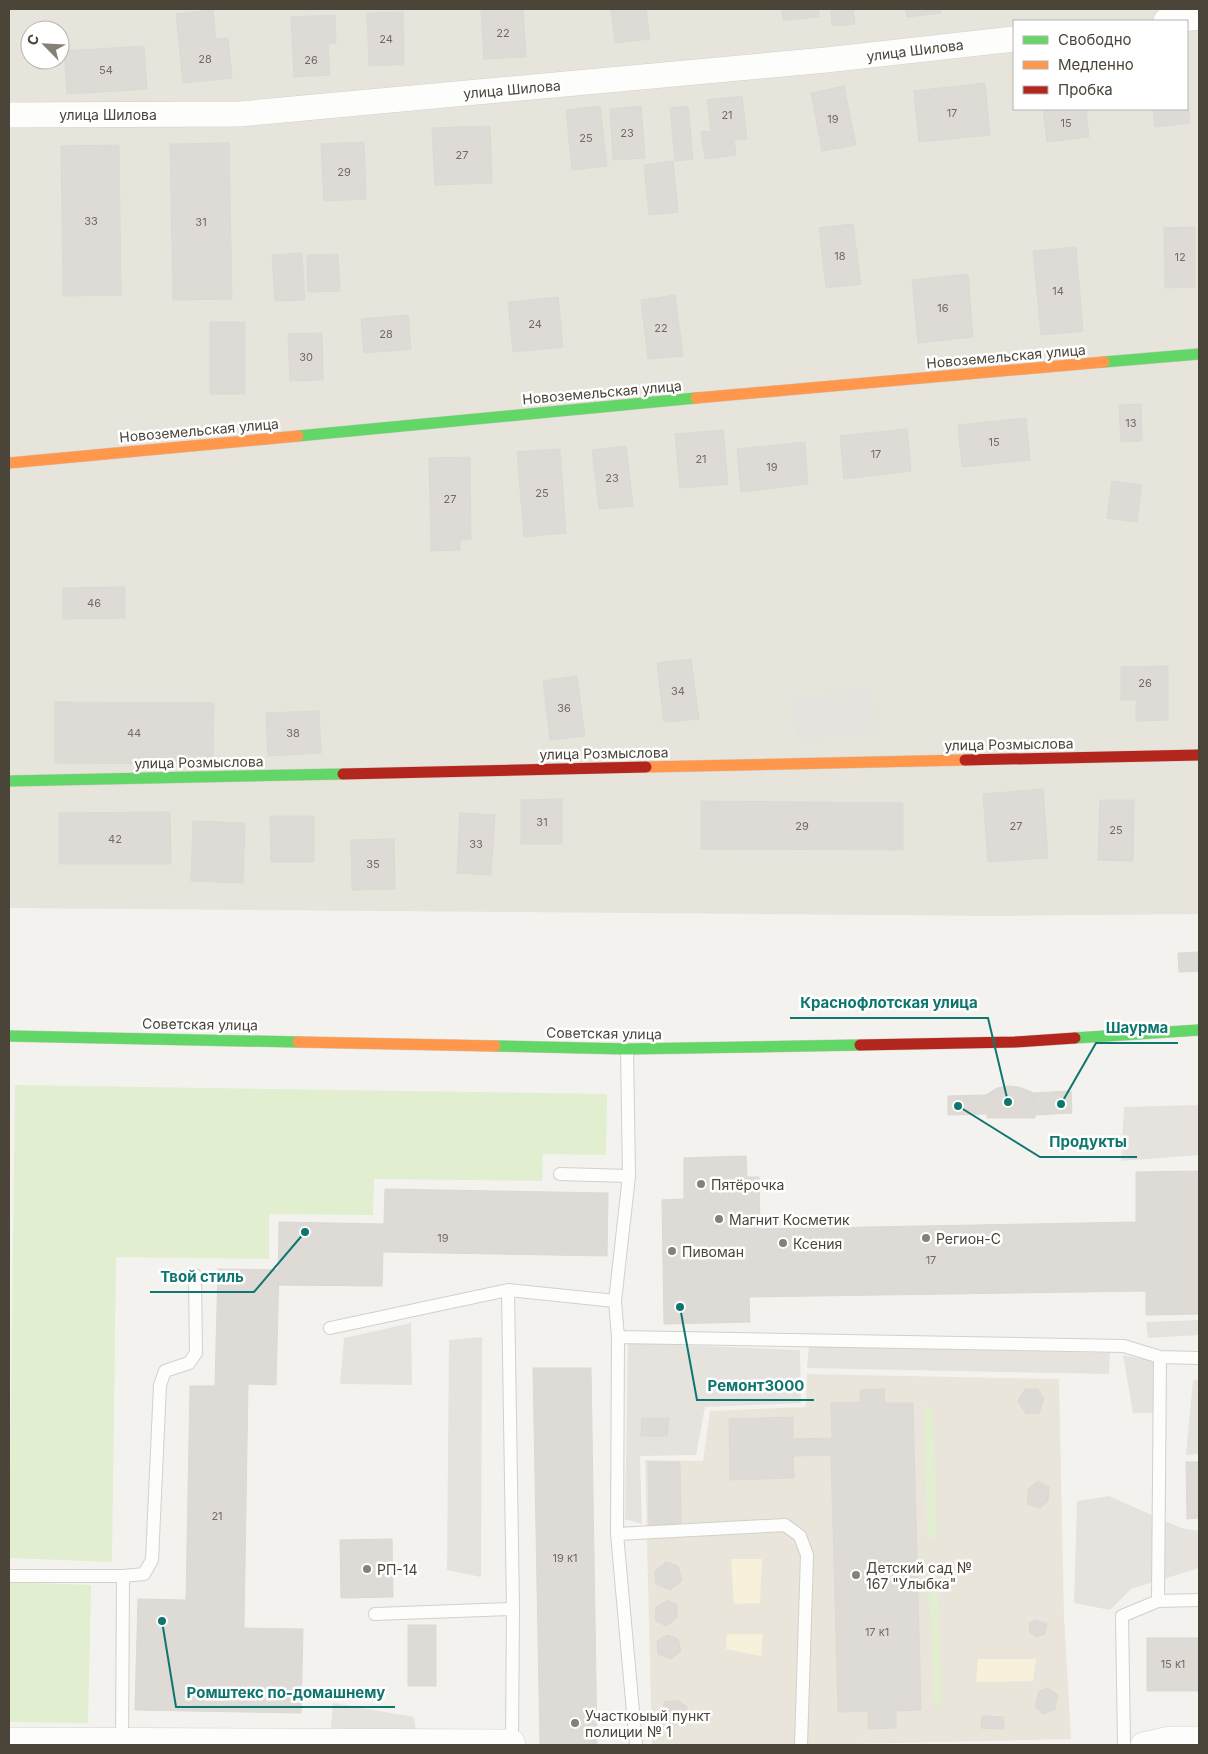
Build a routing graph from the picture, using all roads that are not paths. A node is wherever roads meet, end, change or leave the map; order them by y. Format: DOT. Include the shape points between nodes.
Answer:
graph roads {
  1 [pos="1199,17"];
  2 [pos="1174,20"];
  3 [pos="1013,39"];
  4 [pos="9,114"];
  5 [pos="1199,354"];
  6 [pos="9,462"];
  7 [pos="1199,755"];
  8 [pos="9,780"];
  9 [pos="1199,1030"];
  10 [pos="9,1036"];
  11 [pos="627,1049"];
  12 [pos="560,1174"];
  13 [pos="629,1176"];
  14 [pos="195,1276"];
  15 [pos="508,1290"];
  16 [pos="616,1301"];
  17 [pos="330,1328"];
  18 [pos="618,1337"];
  19 [pos="1160,1358"];
  20 [pos="1199,1358"];
  21 [pos="616,1534"];
  22 [pos="9,1576"];
  23 [pos="123,1576"];
  24 [pos="1199,1600"];
  25 [pos="1158,1601"];
  26 [pos="513,1609"];
  27 [pos="375,1614"];
  28 [pos="1199,1739"];
  29 [pos="9,1740"];
  30 [pos="122,1743"];
  31 [pos="300,1743"];
  32 [pos="513,1744"];
  33 [pos="636,1745"];
  34 [pos="801,1745"];
  35 [pos="1124,1745"];
  36 [pos="1142,1745"];
  1 -- 2 [label="street"];
  3 -- 4 [label="street, улица Шилова" via="826,60 240,114"];
  5 -- 6 [label="street, Новоземельская улица"];
  7 -- 8 [label="street, улица Розмыслова"];
  9 -- 11 [label="street, Советская улица" via="1015,1042"];
  10 -- 11 [label="street, Советская улица"];
  11 -- 13 [label="lane"];
  12 -- 13 [label="lane"];
  13 -- 16 [label="lane"];
  14 -- 23 [label="lane" via="196,1353 190,1363 165,1372 160,1385 152,1560 144,1574"];
  15 -- 16 [label="lane"];
  15 -- 17 [label="lane"];
  15 -- 26 [label="lane"];
  16 -- 18 [label="lane"];
  18 -- 19 [label="lane" via="1124,1346"];
  18 -- 21 [label="lane"];
  19 -- 20 [label="lane"];
  19 -- 25 [label="lane"];
  21 -- 33 [label="lane"];
  21 -- 34 [label="lane" via="784,1525 800,1536 806,1555"];
  22 -- 23 [label="lane"];
  23 -- 30 [label="lane"];
  24 -- 25 [label="lane"];
  25 -- 35 [label="lane" via="1122,1616"];
  26 -- 27 [label="lane"];
  26 -- 32 [label="lane"];
  28 -- 36 [label="street" via="1170,1739"];
  29 -- 30 [label="street"];
  30 -- 31 [label="street"];
  31 -- 32 [label="street"];
}
